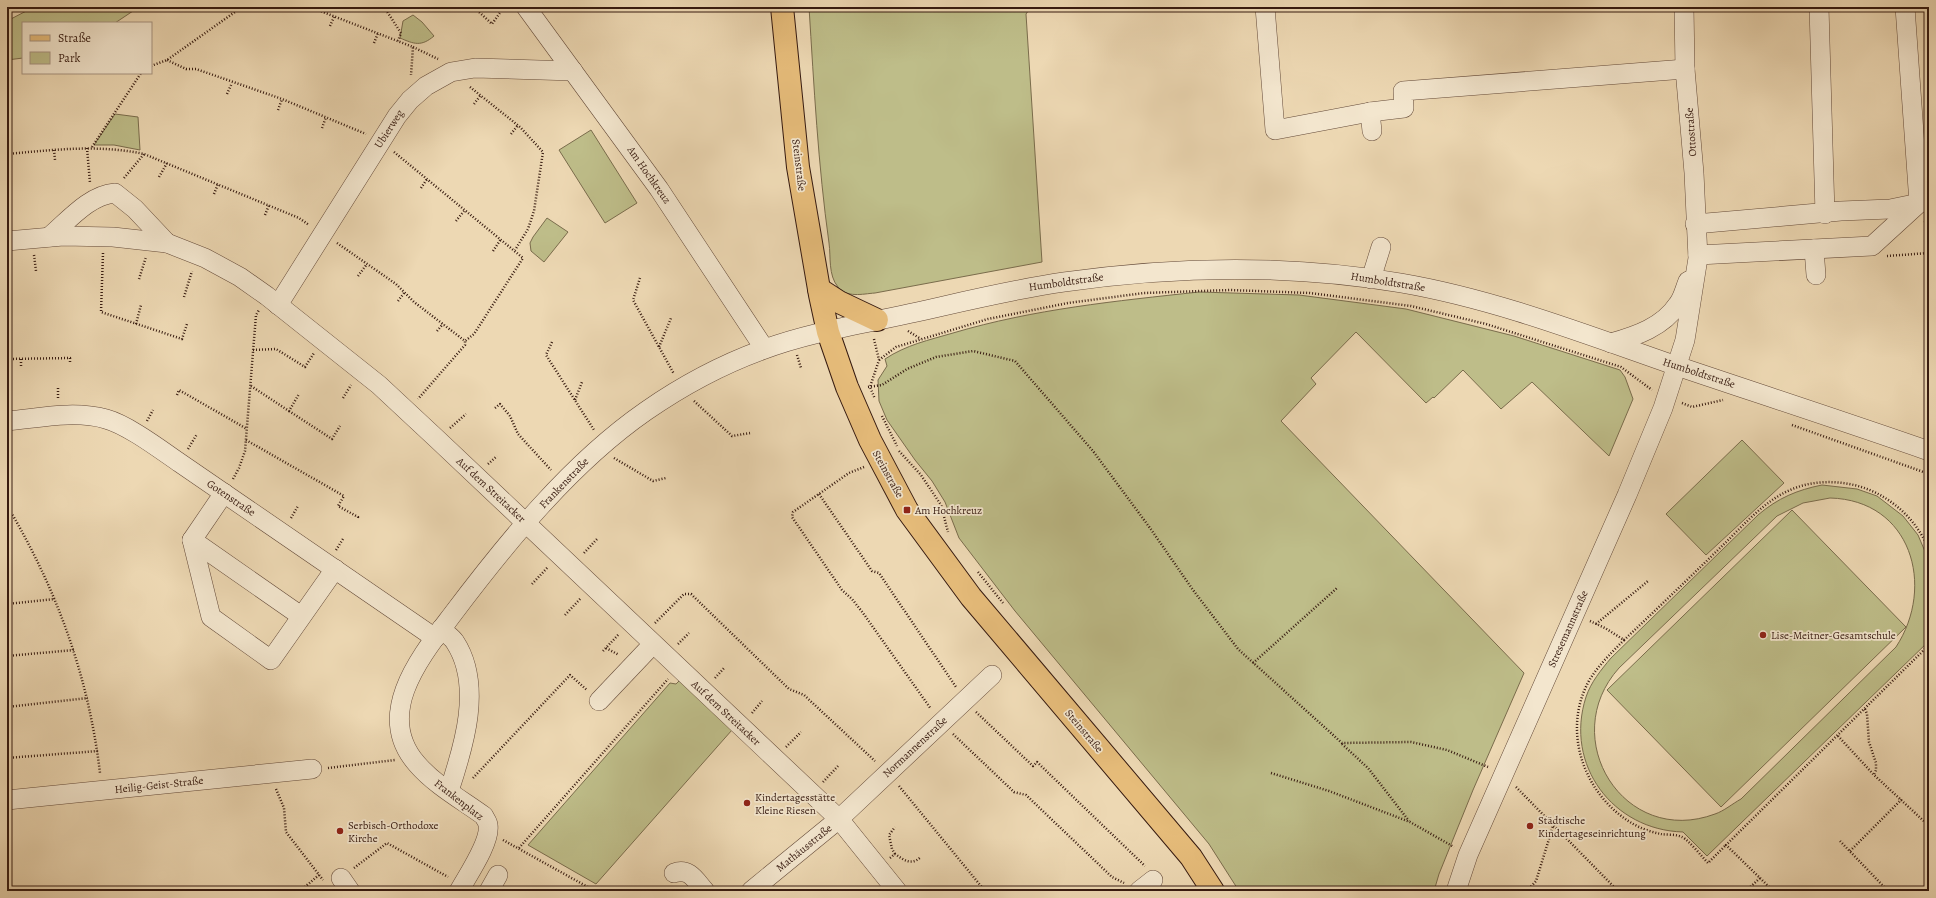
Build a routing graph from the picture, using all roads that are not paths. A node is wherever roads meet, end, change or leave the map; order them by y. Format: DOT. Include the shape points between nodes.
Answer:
graph roads {
  1 [pos="526,7"];
  2 [pos="782,7"];
  3 [pos="1265,7"];
  4 [pos="1684,7"];
  5 [pos="1819,7"];
  6 [pos="1904,7"];
  7 [pos="1685,69"];
  8 [pos="573,70"];
  9 [pos="1370,112"];
  10 [pos="1372,131"];
  11 [pos="1924,202"];
  12 [pos="1825,214"];
  13 [pos="1695,224"];
  14 [pos="49,237"];
  15 [pos="7,241"];
  16 [pos="159,242"];
  17 [pos="1381,247"];
  18 [pos="1814,249"];
  19 [pos="1698,256"];
  20 [pos="1816,275"];
  21 [pos="1371,279"];
  22 [pos="819,289"];
  23 [pos="272,300"];
  24 [pos="873,321"];
  25 [pos="828,332"];
  26 [pos="1611,343"];
  27 [pos="764,348"];
  28 [pos="1678,366"];
  29 [pos="7,421"];
  30 [pos="1929,451"];
  31 [pos="224,493"];
  32 [pos="525,523"];
  33 [pos="192,540"];
  34 [pos="335,569"];
  35 [pos="301,616"];
  36 [pos="438,634"];
  37 [pos="642,634"];
  38 [pos="992,675"];
  39 [pos="599,701"];
  40 [pos="312,769"];
  41 [pos="428,775"];
  42 [pos="453,793"];
  43 [pos="7,800"];
  44 [pos="838,819"];
  45 [pos="674,873"];
  46 [pos="460,888"];
  47 [pos="705,891"];
  48 [pos="751,891"];
  49 [pos="898,891"];
  50 [pos="1213,891"];
  51 [pos="1456,891"];
  1 -- 8 [label="street, Am Hochkreuz"];
  2 -- 22 [label="main road, Steinstraße" via="798,167"];
  3 -- 9 [label="street" via="1275,130"];
  4 -- 7 [label="street, Ottostraße"];
  5 -- 12 [label="street"];
  6 -- 11 [label="street"];
  7 -- 9 [label="street" via="1403,91 1404,108"];
  7 -- 13 [label="street, Ottostraße" via="1694,173"];
  8 -- 23 [label="street, Ubierweg" via="475,68 451,72 426,86 397,116 322,234"];
  8 -- 27 [label="street, Am Hochkreuz" via="659,189"];
  9 -- 10 [label="street"];
  11 -- 12 [label="street" via="1890,209"];
  11 -- 18 [label="street" via="1872,246"];
  12 -- 13 [label="street"];
  13 -- 19 [label="street, Ottostraße"];
  14 -- 15 [label="street, Auf dem Streitacker"];
  14 -- 16 [label="street, Auf dem Streitacker" via="104,237"];
  14 -- 16 [label="street" via="80,209 107,194 115,193 135,209"];
  16 -- 23 [label="street, Auf dem Streitacker" via="197,255 240,277"];
  17 -- 21 [label="street"];
  18 -- 19 [label="street"];
  18 -- 20 [label="street"];
  19 -- 26 [label="street, Ottostraße" via="1678,304 1660,322 1642,334"];
  19 -- 28 [label="street, Ottostraße"];
  21 -- 24 [label="street, Humboldtstraße" via="1316,271 1232,268 1146,272 1020,289"];
  21 -- 26 [label="street, Humboldtstraße" via="1404,283 1491,303"];
  22 -- 24 [label="main road"];
  22 -- 25 [label="main road, Steinstraße"];
  23 -- 32 [label="street, Auf dem Streitacker" via="379,385"];
  24 -- 25 [label="street, Humboldtstraße"];
  25 -- 27 [label="street, Frankenstraße"];
  25 -- 50 [label="main road, Steinstraße" via="853,403 907,510 971,597 1191,857"];
  26 -- 28 [label="street, Humboldtstraße"];
  27 -- 32 [label="street, Frankenstraße" via="704,375 646,411 600,446"];
  28 -- 30 [label="street, Humboldtstraße"];
  28 -- 51 [label="street, Stresemannstraße" via="1627,496 1468,855"];
  29 -- 31 [label="street, Gotenstraße" via="84,415 107,419 138,436"];
  31 -- 33 [label="street"];
  31 -- 34 [label="street, Gotenstraße"];
  32 -- 36 [label="street, Frankenstraße"];
  32 -- 37 [label="street, Auf dem Streitacker"];
  33 -- 35 [label="street"];
  33 -- 35 [label="street" via="211,617 271,660"];
  34 -- 35 [label="street"];
  34 -- 36 [label="street, Gotenstraße"];
  36 -- 41 [label="street, Frankenstraße" via="411,676 401,699 402,738 410,755"];
  36 -- 42 [label="street, Gotenstraße" via="454,641 466,669 469,699 467,732"];
  37 -- 39 [label="street"];
  37 -- 44 [label="street, Auf dem Streitacker"];
  38 -- 44 [label="street, Normannenstraße"];
  40 -- 43 [label="street, Heilig-Geist-Straße"];
  41 -- 42 [label="street, Frankenplatz"];
  42 -- 46 [label="street, Frankenplatz" via="484,816 488,824 484,846"];
  44 -- 48 [label="street, Mathäusstraße"];
  44 -- 49 [label="street, Auf dem Streitacker"];
  45 -- 47 [label="street" via="689,873"];
}
